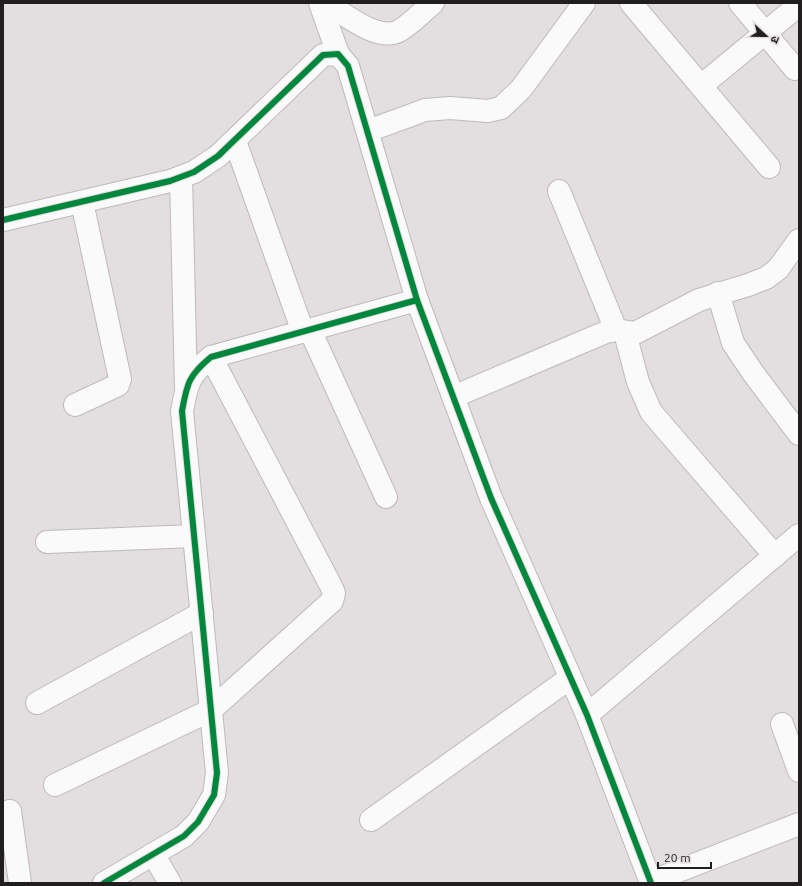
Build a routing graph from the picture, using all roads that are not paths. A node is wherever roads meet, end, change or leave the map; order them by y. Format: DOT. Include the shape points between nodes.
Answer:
graph roads {
  1 [pos="320,3"];
  2 [pos="326,3"];
  3 [pos="433,3"];
  4 [pos="584,3"];
  5 [pos="631,3"];
  6 [pos="740,3"];
  7 [pos="799,5"];
  8 [pos="765,33"];
  9 [pos="338,54"];
  10 [pos="795,69"];
  11 [pos="701,86"];
  12 [pos="368,131"];
  13 [pos="235,140"];
  14 [pos="769,167"];
  15 [pos="181,177"];
  16 [pos="559,191"];
  17 [pos="82,202"];
  18 [pos="3,220"];
  19 [pos="799,240"];
  20 [pos="718,293"];
  21 [pos="417,300"];
  22 [pos="307,331"];
  23 [pos="621,332"];
  24 [pos="211,357"];
  25 [pos="186,389"];
  26 [pos="453,396"];
  27 [pos="75,405"];
  28 [pos="799,434"];
  29 [pos="386,497"];
  30 [pos="799,535"];
  31 [pos="194,536"];
  32 [pos="46,542"];
  33 [pos="775,556"];
  34 [pos="202,613"];
  35 [pos="570,678"];
  36 [pos="37,704"];
  37 [pos="211,710"];
  38 [pos="587,715"];
  39 [pos="782,724"];
  40 [pos="799,771"];
  41 [pos="55,785"];
  42 [pos="10,811"];
  43 [pos="371,820"];
  44 [pos="799,824"];
  45 [pos="153,854"];
  46 [pos="10,864"];
  47 [pos="650,882"];
  48 [pos="20,883"];
  49 [pos="104,883"];
  50 [pos="170,883"];
  1 -- 9 [label="street"];
  2 -- 3 [label="street" via="367,28 386,34 398,31"];
  4 -- 12 [label="street" via="521,89 501,108 488,112 450,108 425,110"];
  5 -- 11 [label="street"];
  6 -- 8 [label="street"];
  7 -- 8 [label="street"];
  8 -- 10 [label="street"];
  8 -- 11 [label="street"];
  9 -- 12 [label="street" via="348,66"];
  9 -- 13 [label="street" via="323,55 318,59"];
  11 -- 14 [label="street"];
  12 -- 21 [label="street"];
  13 -- 15 [label="street" via="206,164"];
  13 -- 22 [label="street"];
  15 -- 17 [label="street"];
  15 -- 25 [label="street"];
  16 -- 23 [label="street"];
  17 -- 18 [label="street"];
  17 -- 27 [label="street" via="120,379 118,385"];
  19 -- 20 [label="street" via="778,269 766,278"];
  20 -- 23 [label="street" via="641,330"];
  20 -- 28 [label="street" via="733,343"];
  21 -- 22 [label="street"];
  21 -- 26 [label="street"];
  22 -- 24 [label="street"];
  22 -- 29 [label="street"];
  23 -- 26 [label="street" via="606,332"];
  23 -- 33 [label="street" via="651,412"];
  24 -- 25 [label="street" via="195,370"];
  24 -- 37 [label="street" via="334,593 327,607"];
  25 -- 31 [label="street" via="182,411"];
  26 -- 35 [label="street" via="491,498"];
  30 -- 33 [label="street"];
  31 -- 32 [label="street"];
  31 -- 34 [label="street"];
  33 -- 38 [label="street"];
  34 -- 36 [label="street"];
  34 -- 37 [label="street"];
  35 -- 38 [label="street"];
  35 -- 43 [label="street"];
  37 -- 41 [label="street"];
  37 -- 45 [label="street" via="217,773 214,795 198,822 184,836"];
  38 -- 47 [label="street"];
  39 -- 40 [label="street"];
  42 -- 46 [label="street"];
  44 -- 47 [label="street"];
  45 -- 49 [label="street"];
  45 -- 50 [label="street"];
  46 -- 48 [label="street"];
}
